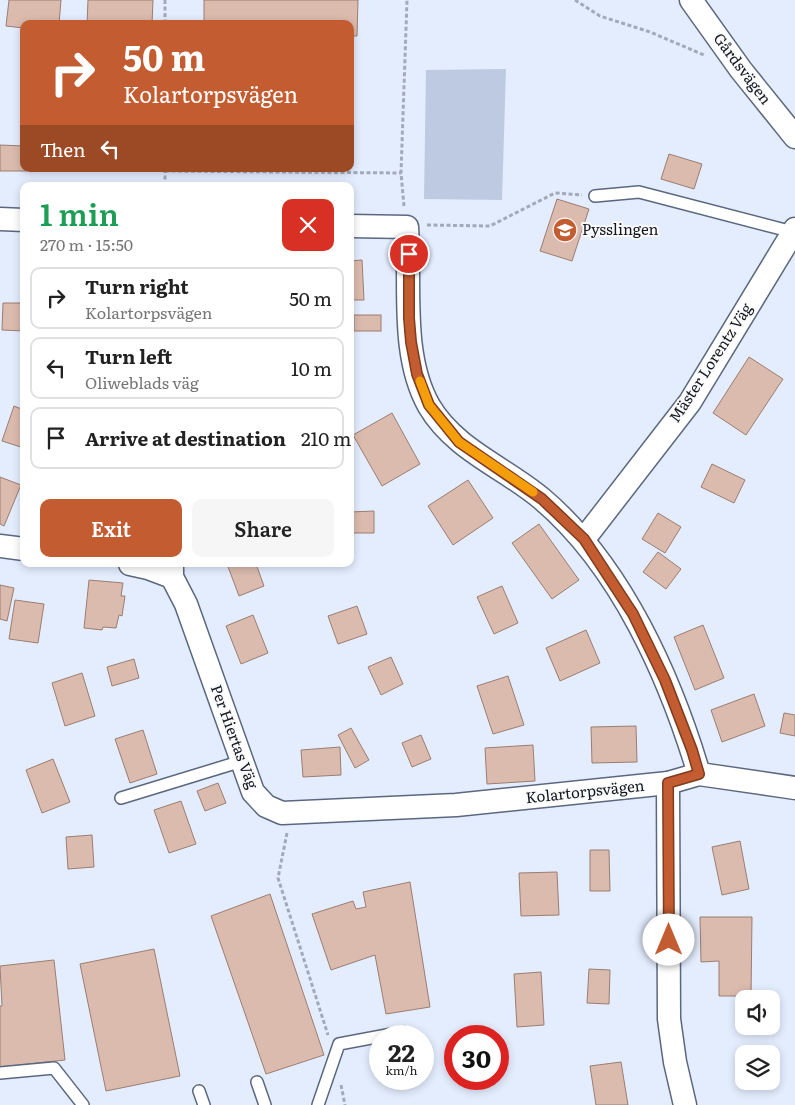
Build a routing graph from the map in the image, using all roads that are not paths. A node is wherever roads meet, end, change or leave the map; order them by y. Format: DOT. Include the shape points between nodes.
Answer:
graph roads {
  1 [pos="691,0"];
  2 [pos="795,137"];
  3 [pos="595,196"];
  4 [pos="0,219"];
  5 [pos="20,220"];
  6 [pos="354,226"];
  7 [pos="794,230"];
  8 [pos="584,539"];
  9 [pos="0,546"];
  10 [pos="20,548"];
  11 [pos="144,567"];
  12 [pos="172,570"];
  13 [pos="242,761"];
  14 [pos="699,774"];
  15 [pos="668,783"];
  16 [pos="795,788"];
  17 [pos="121,798"];
  18 [pos="492,802"];
  19 [pos="369,1038"];
  20 [pos="0,1073"];
  21 [pos="257,1082"];
  22 [pos="199,1091"];
  23 [pos="83,1105"];
  24 [pos="204,1105"];
  25 [pos="265,1105"];
  26 [pos="318,1105"];
  27 [pos="685,1105"];
  1 -- 2 [label="street, Gårdsvägen"];
  3 -- 7 [label="lane" via="639,192"];
  4 -- 5 [label="street"];
  6 -- 8 [label="street" via="407,227 411,342 417,374 429,405 459,442 542,499"];
  7 -- 8 [label="street, Mäster Lorentz Väg" via="690,402"];
  8 -- 14 [label="street" via="637,623 665,680"];
  9 -- 10 [label="street"];
  11 -- 12 [label="street"];
  12 -- 13 [label="street, Per Hiertas Väg"];
  13 -- 17 [label="lane"];
  13 -- 18 [label="street, Per Hiertas Väg" via="253,792 266,806 282,813"];
  14 -- 15 [label="street, Kolartorpsvägen"];
  14 -- 16 [label="street, Kolartorpsvägen"];
  15 -- 18 [label="street, Kolartorpsvägen"];
  15 -- 27 [label="street" via="669,1018"];
  19 -- 26 [label="lane" via="339,1044"];
  20 -- 23 [label="lane" via="54,1068"];
  21 -- 25 [label="lane"];
  22 -- 24 [label="lane"];
}
